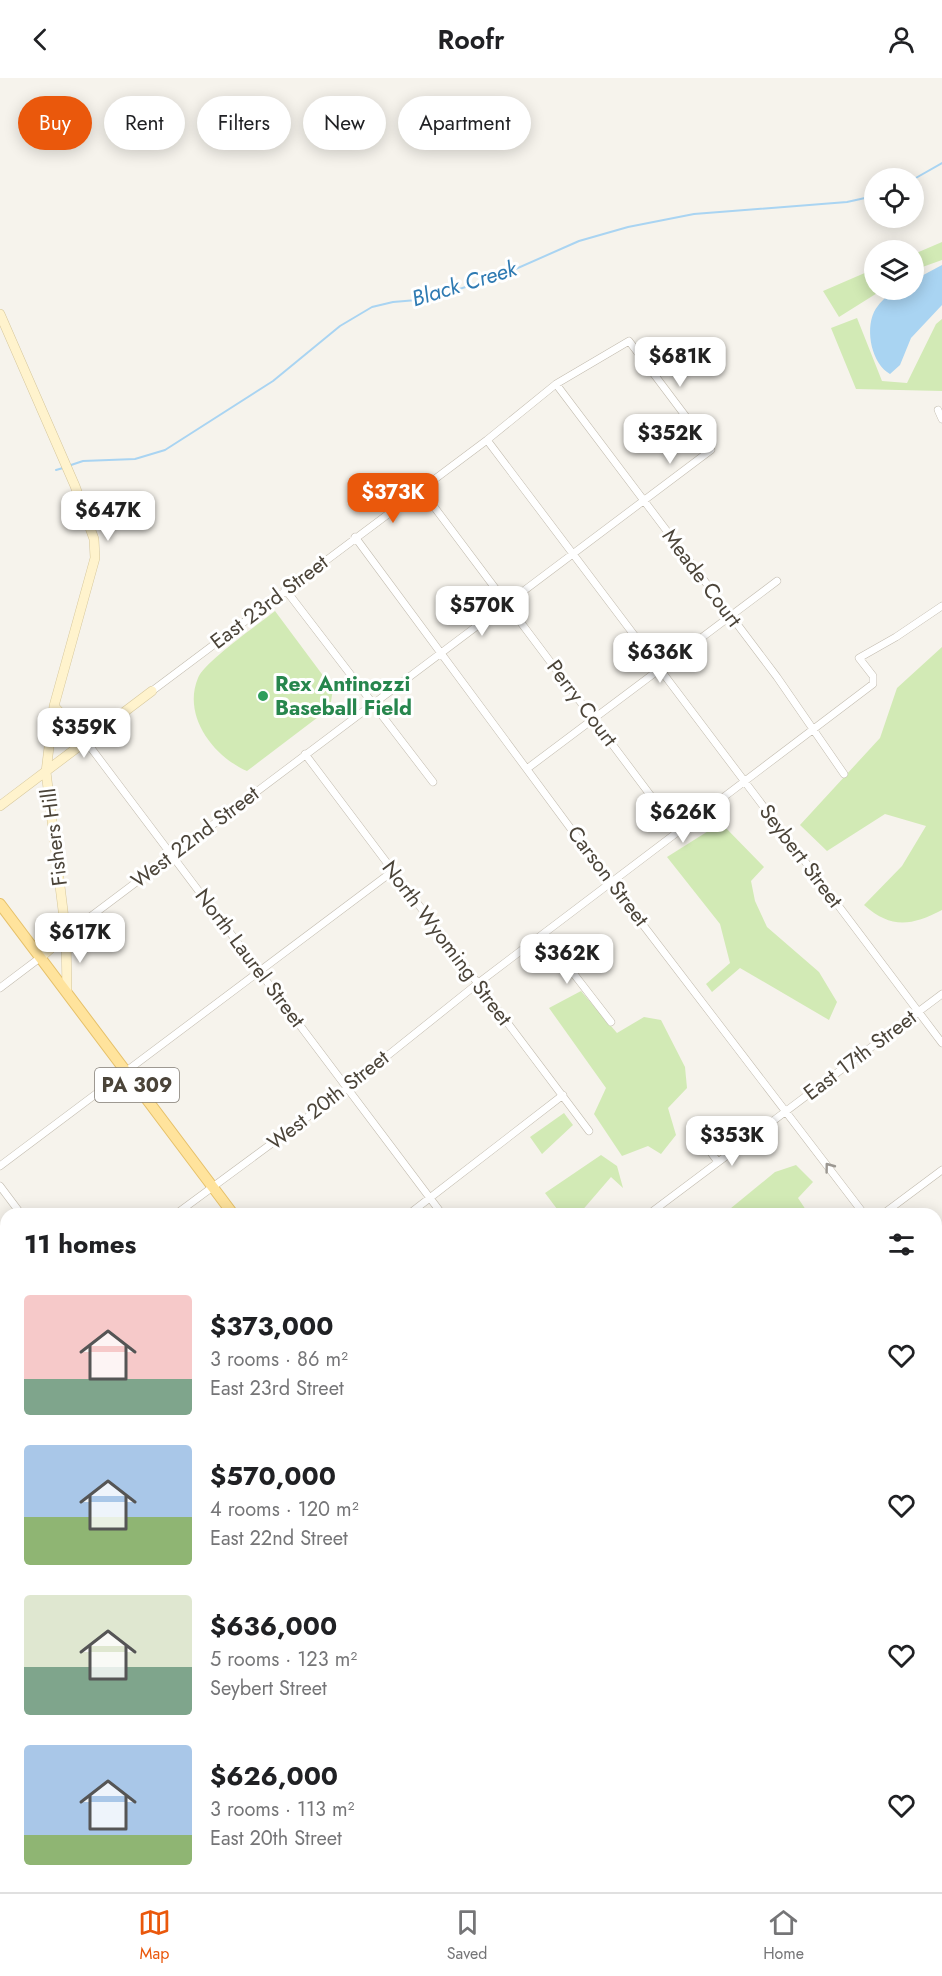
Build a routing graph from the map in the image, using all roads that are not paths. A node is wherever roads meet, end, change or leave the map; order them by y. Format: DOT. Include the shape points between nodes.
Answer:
graph roads {
  1 [pos="0,314"];
  2 [pos="556,384"];
  3 [pos="938,410"];
  4 [pos="942,419"];
  5 [pos="488,440"];
  6 [pos="420,488"];
  7 [pos="644,500"];
  8 [pos="355,537"];
  9 [pos="573,553"];
  10 [pos="777,580"];
  11 [pos="285,590"];
  12 [pos="507,603"];
  13 [pos="942,606"];
  14 [pos="730,616"];
  15 [pos="441,652"];
  16 [pos="660,668"];
  17 [pos="152,691"];
  18 [pos="374,703"];
  19 [pos="54,706"];
  20 [pos="594,718"];
  21 [pos="812,730"];
  22 [pos="86,740"];
  23 [pos="305,754"];
  24 [pos="528,768"];
  25 [pos="46,772"];
  26 [pos="844,774"];
  27 [pos="433,782"];
  28 [pos="745,782"];
  29 [pos="0,806"];
  30 [pos="678,832"];
  31 [pos="171,854"];
  32 [pos="393,871"];
  33 [pos="611,883"];
  34 [pos="0,904"];
  35 [pos="543,934"];
  36 [pos="66,935"];
  37 [pos="41,957"];
  38 [pos="259,971"];
  39 [pos="477,984"];
  40 [pos="0,988"];
  41 [pos="68,992"];
  42 [pos="942,994"];
  43 [pos="918,1011"];
  44 [pos="611,1022"];
  45 [pos="942,1043"];
  46 [pos="126,1071"];
  47 [pos="347,1088"];
  48 [pos="563,1095"];
  49 [pos="786,1111"];
  50 [pos="589,1131"];
  51 [pos="695,1131"];
  52 [pos="718,1162"];
  53 [pos="0,1166"];
  54 [pos="942,1170"];
  55 [pos="0,1186"];
  56 [pos="214,1188"];
  57 [pos="430,1198"];
  58 [pos="16,1208"];
  59 [pos="185,1208"];
  60 [pos="229,1208"];
  61 [pos="417,1208"];
  62 [pos="438,1208"];
  63 [pos="657,1208"];
  64 [pos="859,1208"];
  65 [pos="892,1208"];
  1 -- 19 [label="main road, Fishers Hill" via="94,539 95,558 85,600"];
  2 -- 5 [label="street, East 23rd Street"];
  2 -- 7 [label="street, Meade Court"];
  2 -- 7 [label="street, East 23rd Street" via="629,341 711,450"];
  3 -- 4 [label="street"];
  5 -- 6 [label="street, East 23rd Street"];
  5 -- 9 [label="street, Seybert Street"];
  6 -- 8 [label="street, East 23rd Street"];
  6 -- 12 [label="street, Perry Court"];
  7 -- 9 [label="street, West 22nd Street"];
  7 -- 14 [label="street, Meade Court"];
  8 -- 11 [label="street, East 23rd Street"];
  8 -- 15 [label="street, Carson Street"];
  9 -- 12 [label="street, West 22nd Street"];
  9 -- 16 [label="street, Seybert Street"];
  10 -- 14 [label="street"];
  11 -- 17 [label="street, East 23rd Street"];
  11 -- 18 [label="street"];
  12 -- 15 [label="street, West 22nd Street"];
  12 -- 20 [label="street, Perry Court"];
  13 -- 21 [label="street, West 20th Street" via="859,658 873,676 873,684"];
  14 -- 16 [label="street"];
  14 -- 21 [label="street, Meade Court"];
  15 -- 18 [label="street, West 22nd Street"];
  15 -- 24 [label="street, Carson Street"];
  16 -- 20 [label="street"];
  16 -- 28 [label="street, Seybert Street"];
  17 -- 22 [label="main road, East 23rd Street"];
  18 -- 23 [label="street, West 22nd Street"];
  18 -- 27 [label="street"];
  19 -- 22 [label="main road, North Laurel Street"];
  19 -- 25 [label="main road, Fishers Hill"];
  20 -- 24 [label="street"];
  20 -- 30 [label="street, Perry Court"];
  21 -- 26 [label="street, Meade Court"];
  21 -- 28 [label="street, West 20th Street"];
  22 -- 25 [label="main road, East 23rd Street"];
  22 -- 31 [label="street, North Laurel Street"];
  23 -- 31 [label="street, West 22nd Street"];
  23 -- 32 [label="street, North Wyoming Street"];
  24 -- 33 [label="street, Carson Street"];
  25 -- 29 [label="main road, East 23rd Street"];
  25 -- 36 [label="main road, Fishers Hill"];
  28 -- 30 [label="street, West 20th Street"];
  28 -- 43 [label="street, Seybert Street"];
  30 -- 33 [label="street, West 20th Street"];
  31 -- 36 [label="street, West 22nd Street"];
  31 -- 38 [label="street, North Laurel Street"];
  32 -- 38 [label="street"];
  32 -- 39 [label="street, North Wyoming Street"];
  33 -- 35 [label="street, West 20th Street"];
  33 -- 49 [label="street, Carson Street"];
  34 -- 37 [label="main road, PA 309"];
  35 -- 39 [label="street, West 20th Street"];
  35 -- 44 [label="street"];
  36 -- 37 [label="main road, West 22nd Street"];
  36 -- 41 [label="main road, Fishers Hill"];
  37 -- 40 [label="street, West 22nd Street"];
  37 -- 41 [label="main road, PA 309"];
  38 -- 46 [label="street"];
  38 -- 47 [label="street, North Laurel Street"];
  39 -- 47 [label="street, West 20th Street"];
  39 -- 48 [label="street, North Wyoming Street"];
  41 -- 46 [label="main road, PA 309"];
  42 -- 43 [label="street, East 17th Street"];
  43 -- 45 [label="street, Seybert Street"];
  43 -- 49 [label="street, East 17th Street"];
  46 -- 53 [label="street"];
  46 -- 56 [label="main road, PA 309"];
  47 -- 56 [label="street, West 20th Street"];
  47 -- 57 [label="street, North Laurel Street"];
  48 -- 50 [label="street, North Wyoming Street"];
  48 -- 57 [label="street"];
  49 -- 52 [label="street, East 17th Street"];
  64 -- 49 [label="street, Carson Street, one-way"];
  51 -- 52 [label="street"];
  52 -- 63 [label="street, East 17th Street"];
  54 -- 65 [label="street"];
  55 -- 58 [label="street"];
  56 -- 59 [label="street, West 20th Street"];
  56 -- 60 [label="main road, PA 309"];
  57 -- 61 [label="street"];
  57 -- 62 [label="street, North Laurel Street"];
}
